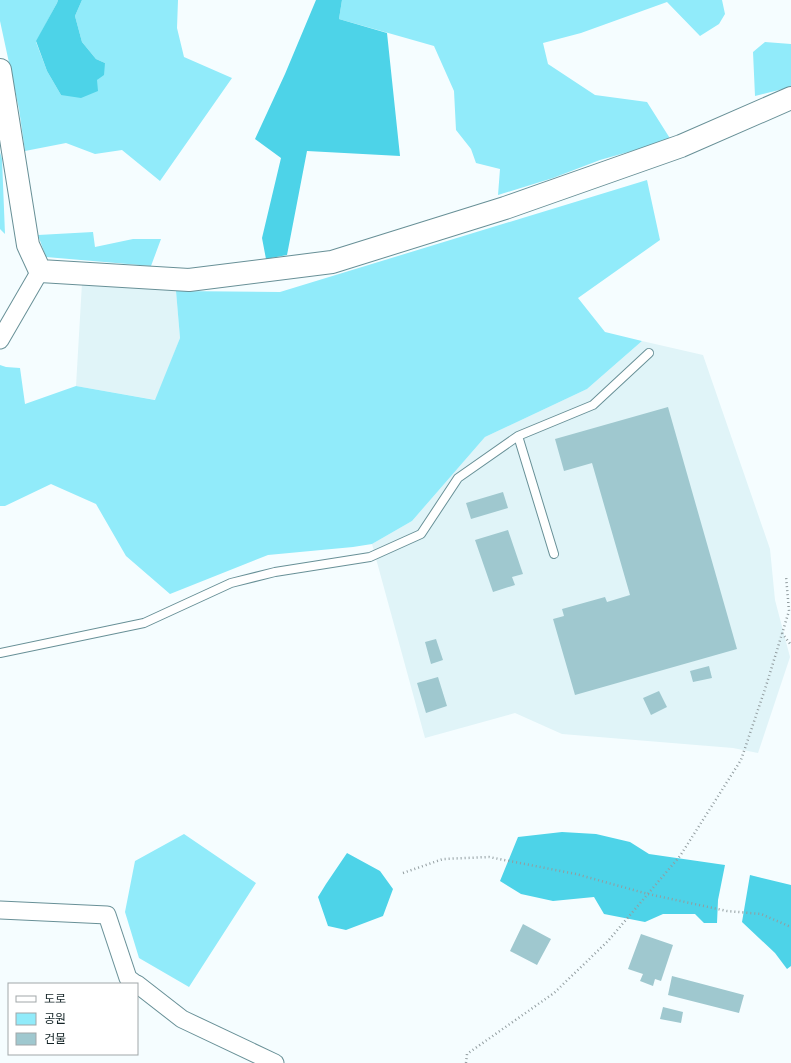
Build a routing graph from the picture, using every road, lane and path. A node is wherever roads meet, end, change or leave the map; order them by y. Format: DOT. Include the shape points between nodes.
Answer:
graph roads {
  1 [pos="0,70"];
  2 [pos="791,98"];
  3 [pos="40,271"];
  4 [pos="0,340"];
  5 [pos="649,353"];
  6 [pos="518,436"];
  7 [pos="554,554"];
  8 [pos="786,576"];
  9 [pos="782,633"];
  10 [pos="791,645"];
  11 [pos="0,653"];
  12 [pos="403,873"];
  13 [pos="648,894"];
  14 [pos="0,910"];
  15 [pos="791,927"];
  16 [pos="136,983"];
  17 [pos="138,985"];
  18 [pos="275,1063"];
  19 [pos="466,1063"];
  1 -- 3 [label="street" via="28,245"];
  2 -- 3 [label="street" via="681,146 564,188 332,262 189,280"];
  3 -- 4 [label="street"];
  5 -- 6 [label="lane" via="593,405"];
  6 -- 7 [label="lane"];
  6 -- 11 [label="lane" via="458,478 421,534 370,557 275,572 231,583 144,623"];
  8 -- 9 [label="path" via="789,611"];
  9 -- 10 [label="path"];
  9 -- 13 [label="path" via="741,760 680,856"];
  12 -- 13 [label="path" via="442,859 490,857 576,874"];
  13 -- 15 [label="path" via="727,911 761,914"];
  13 -- 19 [label="path" via="608,941 554,993 467,1054"];
  14 -- 16 [label="street" via="107,915 128,978"];
  17 -- 18 [label="street" via="182,1019"];
}
